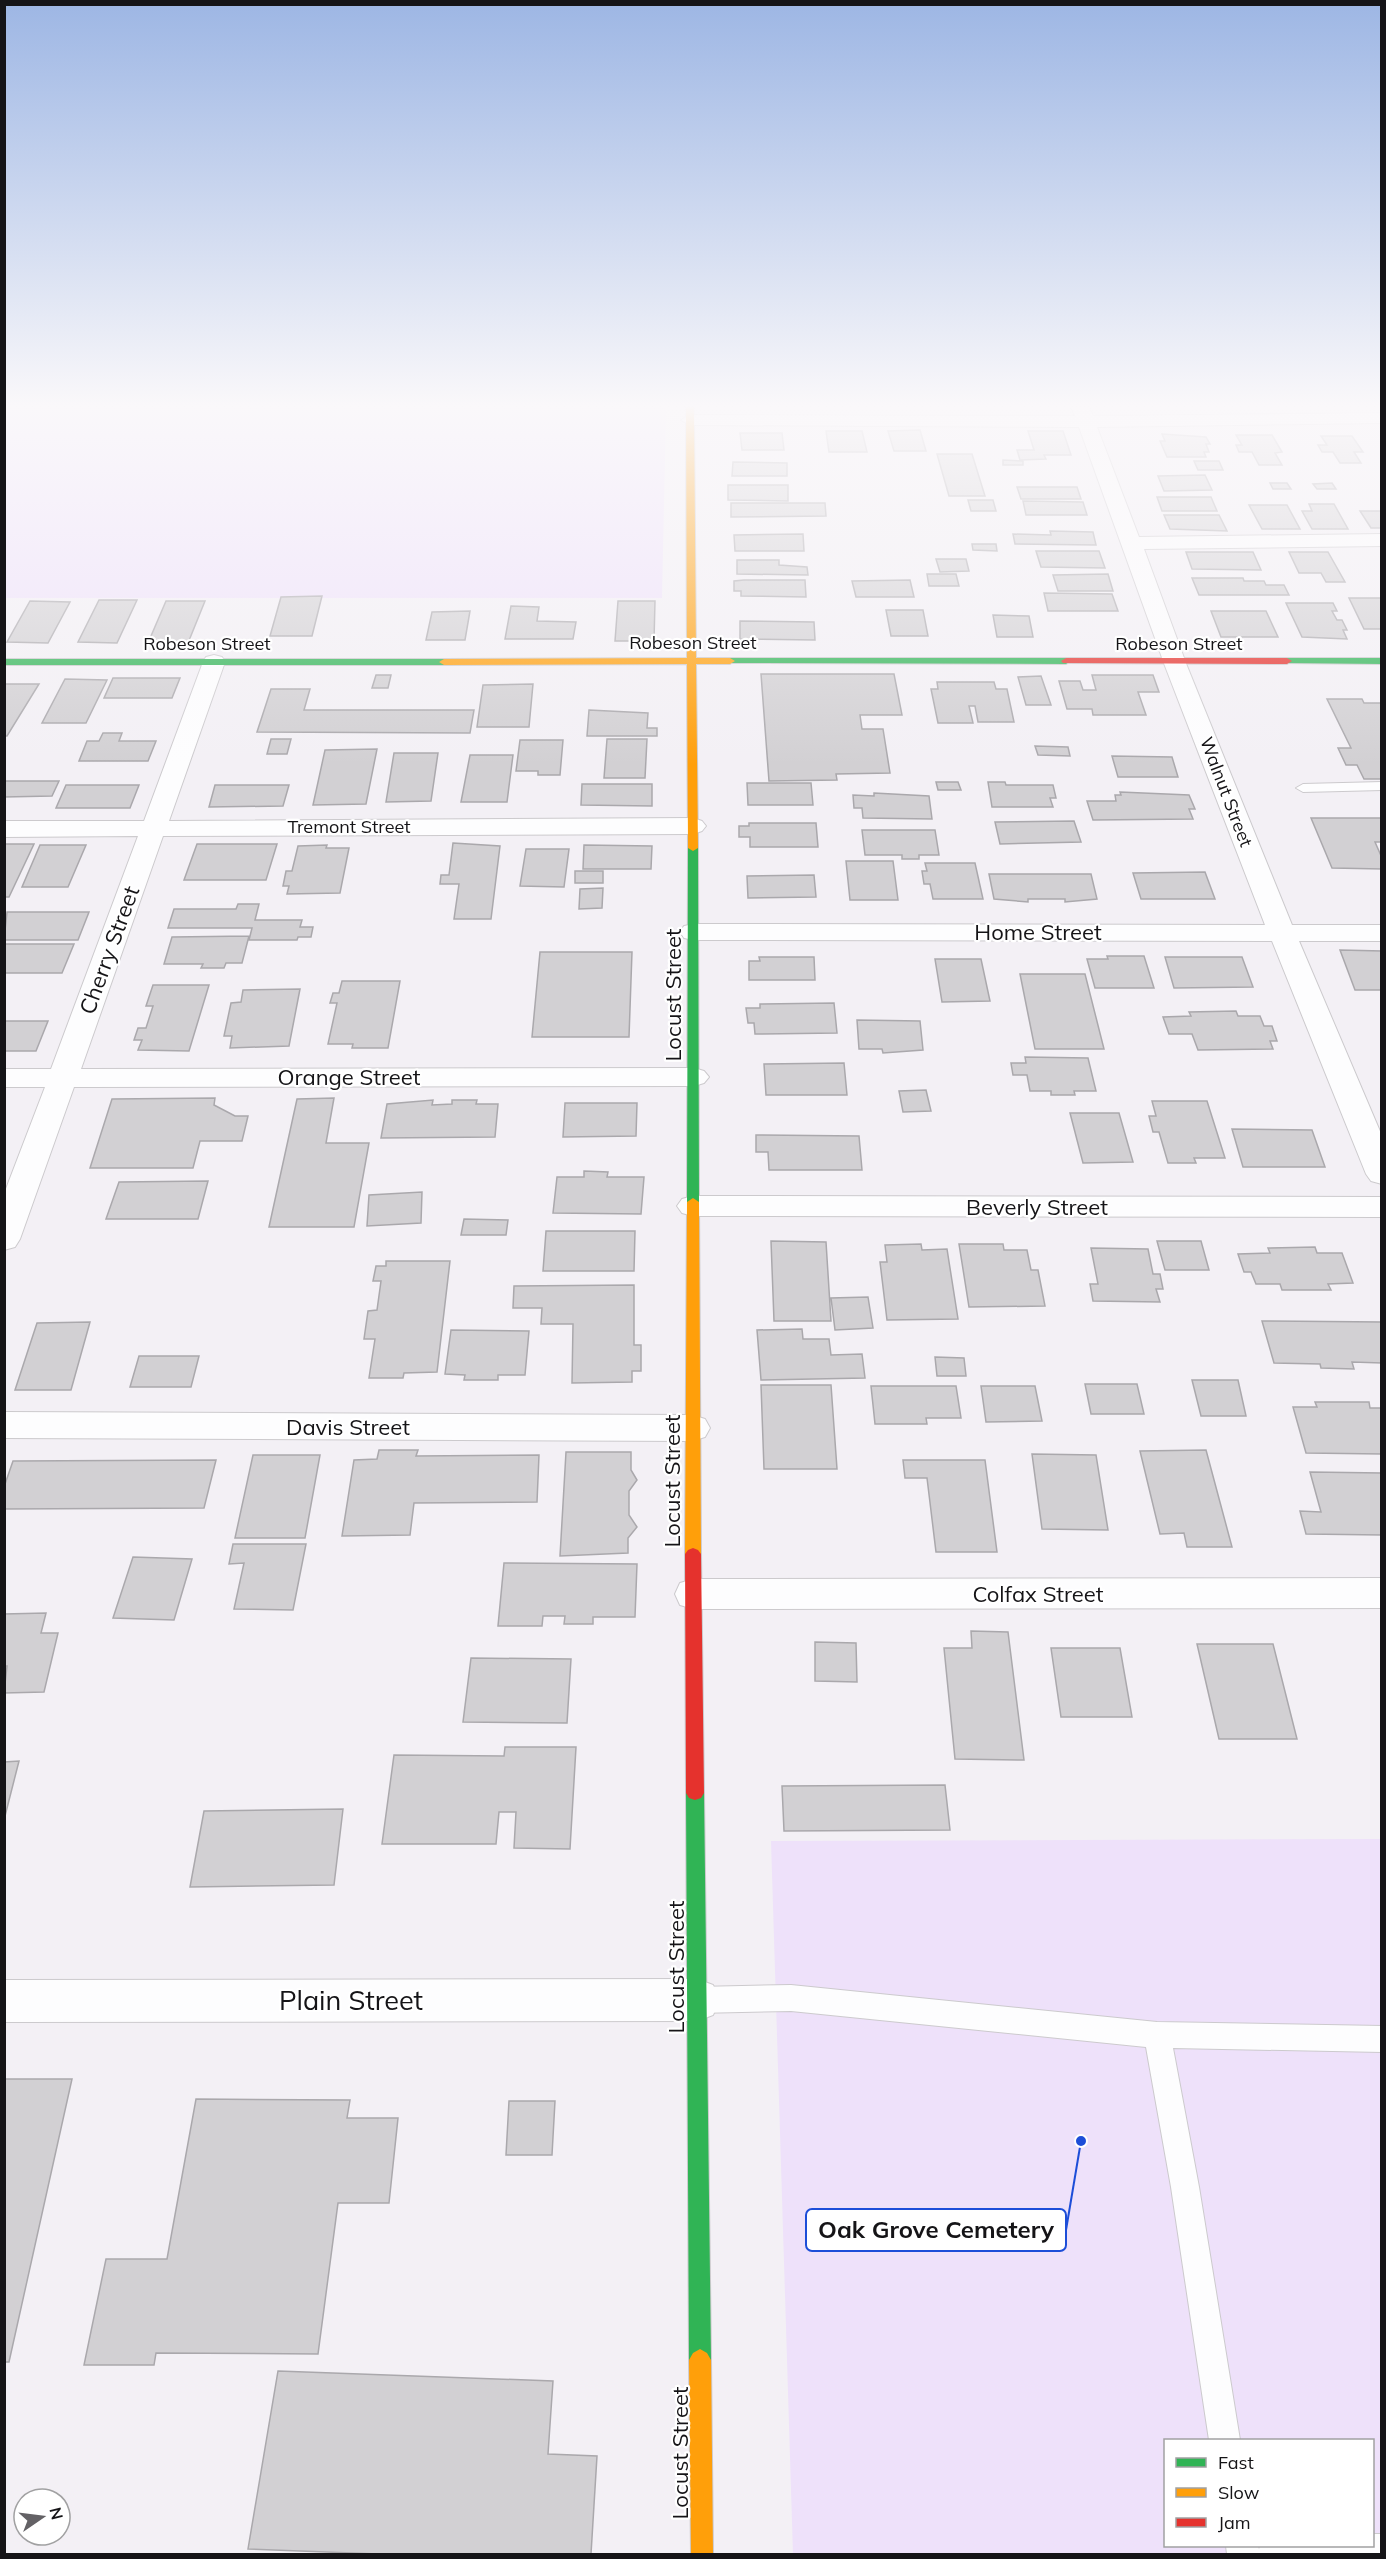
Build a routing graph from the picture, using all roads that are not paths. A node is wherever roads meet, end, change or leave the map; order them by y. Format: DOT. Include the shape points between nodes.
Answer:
graph roads {
  1 [pos="691,526"];
  2 [pos="1127,526"];
  3 [pos="1382,540"];
  4 [pos="1134,543"];
  5 [pos="693,661"];
  6 [pos="1382,661"];
  7 [pos="4,662"];
  8 [pos="214,662"];
  9 [pos="1175,663"];
  10 [pos="1382,786"];
  11 [pos="1303,788"];
  12 [pos="693,826"];
  13 [pos="154,828"];
  14 [pos="4,829"];
  15 [pos="694,932"];
  16 [pos="1281,933"];
  17 [pos="1382,933"];
  18 [pos="63,1077"];
  19 [pos="694,1077"];
  20 [pos="4,1078"];
  21 [pos="1382,1174"];
  22 [pos="693,1206"];
  23 [pos="1382,1207"];
  24 [pos="4,1239"];
  25 [pos="4,1425"];
  26 [pos="692,1428"];
  27 [pos="1382,1593"];
  28 [pos="694,1594"];
  29 [pos="697,2000"];
  30 [pos="4,2001"];
  31 [pos="1157,2035"];
  32 [pos="1382,2039"];
  33 [pos="1225,2439"];
  34 [pos="1382,2550"];
  35 [pos="702,2554"];
  36 [pos="1273,2554"];
  1 -- 5 [label="street, Locust Street"];
  2 -- 4 [label="street, Walnut Street"];
  3 -- 4 [label="street"];
  4 -- 9 [label="street, Walnut Street"];
  5 -- 8 [label="street, Robeson Street"];
  5 -- 9 [label="street, Robeson Street"];
  5 -- 12 [label="street, Locust Street"];
  6 -- 9 [label="street, Robeson Street"];
  7 -- 8 [label="street, Robeson Street"];
  8 -- 13 [label="street, Cherry Street"];
  9 -- 16 [label="street, Walnut Street"];
  10 -- 11 [label="lane"];
  12 -- 13 [label="street, Tremont Street"];
  12 -- 15 [label="street, Locust Street"];
  13 -- 14 [label="street, Tremont Street"];
  13 -- 18 [label="street, Cherry Street"];
  15 -- 16 [label="street, Home Street"];
  15 -- 19 [label="street, Locust Street"];
  16 -- 17 [label="street, Home Street"];
  16 -- 21 [label="street, Walnut Street"];
  18 -- 19 [label="street, Orange Street"];
  18 -- 20 [label="street, Orange Street"];
  18 -- 24 [label="street, Cherry Street"];
  19 -- 22 [label="street, Locust Street"];
  22 -- 23 [label="street, Beverly Street"];
  22 -- 26 [label="street, Locust Street"];
  25 -- 26 [label="street, Davis Street"];
  26 -- 28 [label="street, Locust Street"];
  27 -- 28 [label="street, Colfax Street"];
  28 -- 29 [label="street, Locust Street"];
  29 -- 30 [label="street, Plain Street"];
  29 -- 31 [label="lane" via="791,1998"];
  29 -- 35 [label="street, Locust Street"];
  31 -- 32 [label="lane"];
  31 -- 33 [label="lane"];
  34 -- 36 [label="lane"];
}
